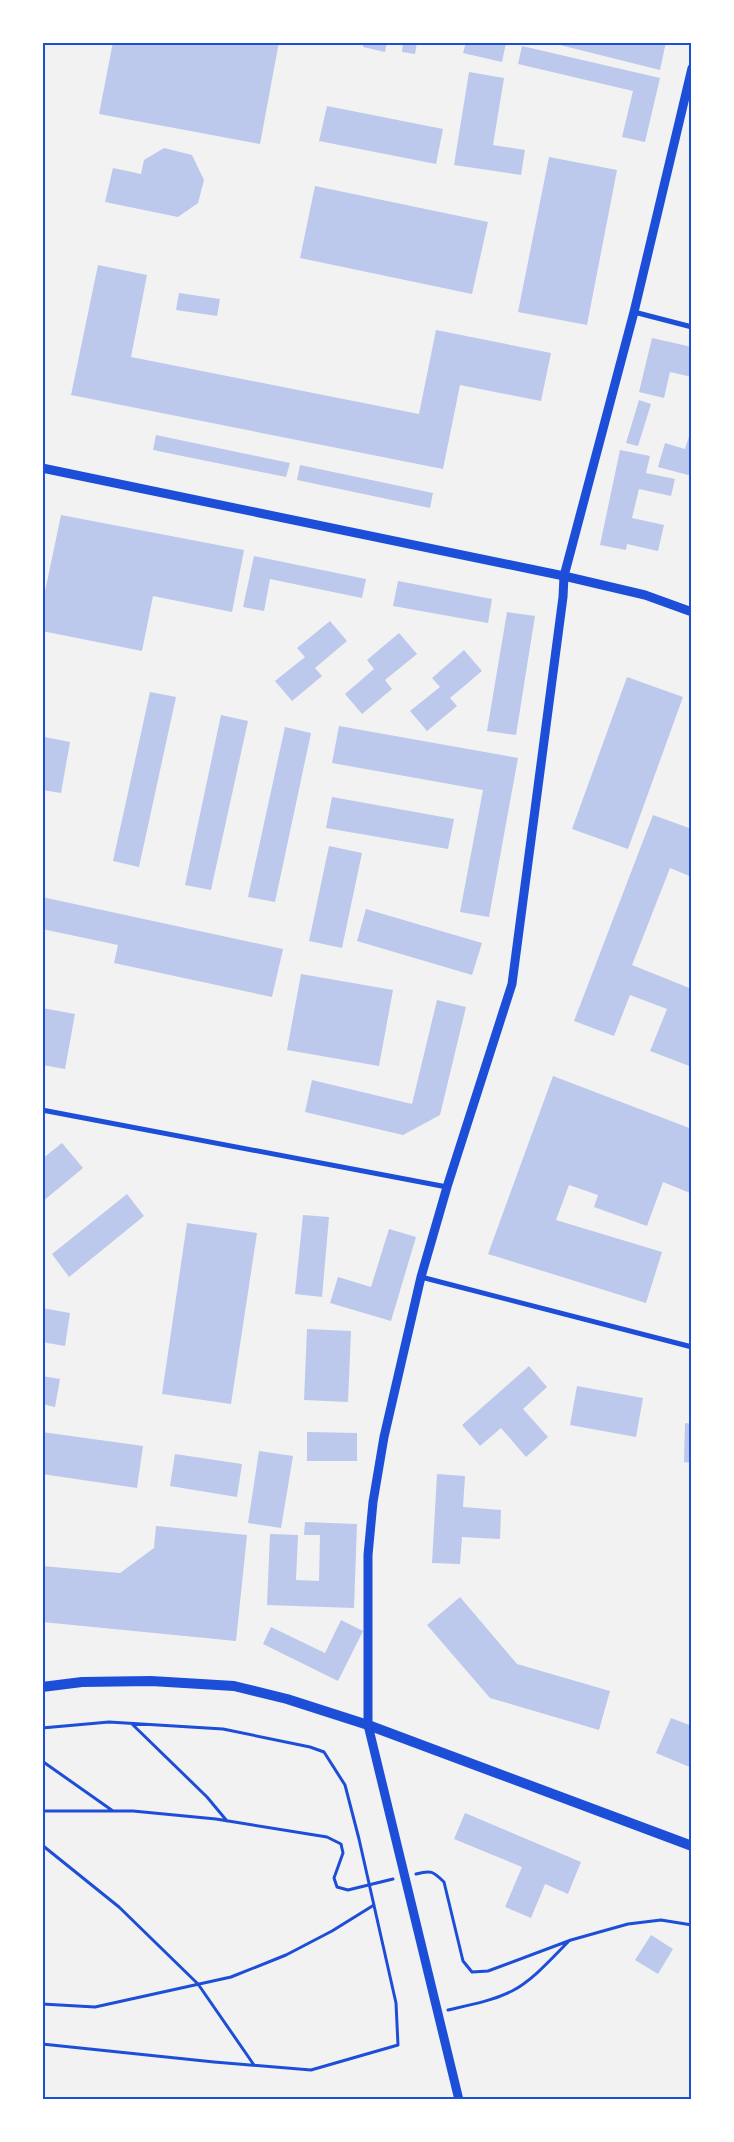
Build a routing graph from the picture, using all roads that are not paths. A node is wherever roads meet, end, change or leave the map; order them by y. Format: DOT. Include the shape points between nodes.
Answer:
graph roads {
  1 [pos="692,68"];
  2 [pos="634,312"];
  3 [pos="692,327"];
  4 [pos="42,468"];
  5 [pos="564,576"];
  6 [pos="692,612"];
  7 [pos="42,1110"];
  8 [pos="447,1188"];
  9 [pos="421,1277"];
  10 [pos="692,1348"];
  11 [pos="42,1686"];
  12 [pos="368,1726"];
  13 [pos="692,1846"];
  14 [pos="459,2100"];
  1 -- 2 [label="street"];
  2 -- 3 [label="street"];
  2 -- 5 [label="street"];
  4 -- 5 [label="street"];
  5 -- 6 [label="street" via="645,595"];
  5 -- 8 [label="street" via="512,984"];
  7 -- 8 [label="street"];
  8 -- 9 [label="street"];
  9 -- 10 [label="street"];
  9 -- 12 [label="street" via="384,1437 373,1502 368,1554"];
  11 -- 12 [label="main road" via="151,1681 234,1686 287,1699"];
  12 -- 13 [label="main road"];
  12 -- 14 [label="street"];
}
